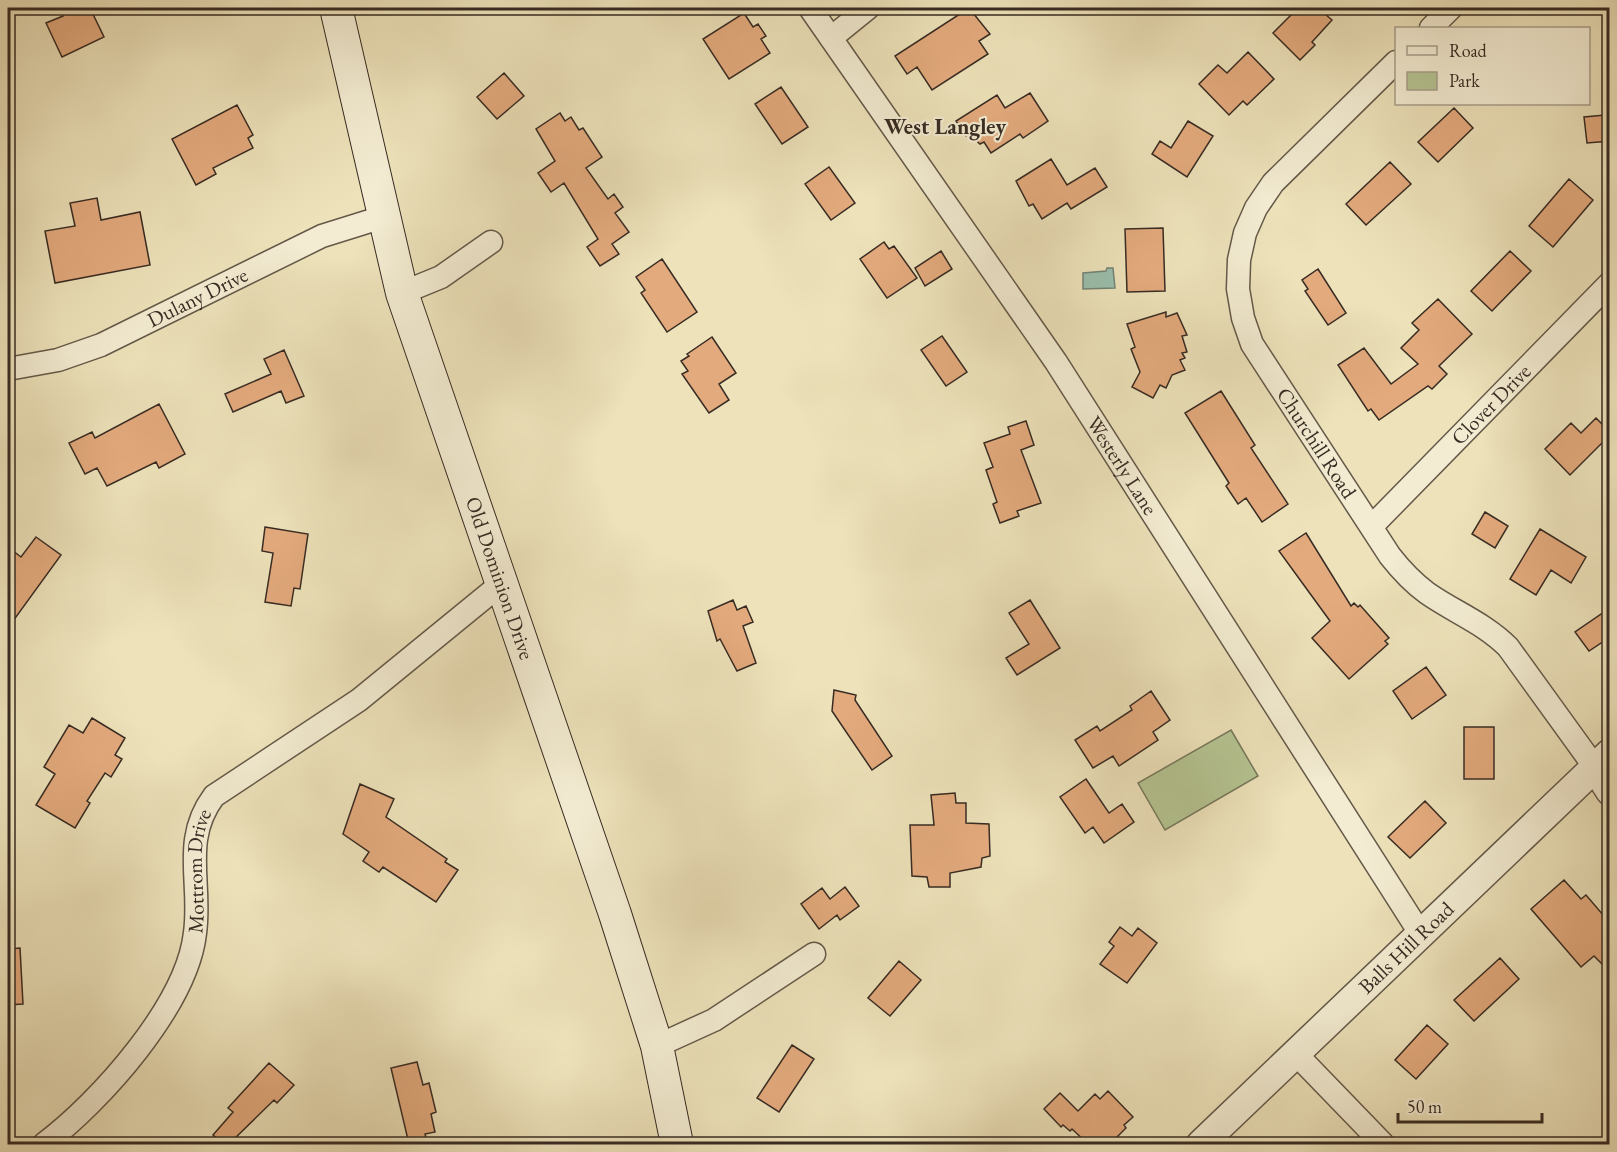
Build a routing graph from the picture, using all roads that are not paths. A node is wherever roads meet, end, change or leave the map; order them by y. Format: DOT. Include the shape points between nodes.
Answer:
graph roads {
  1 [pos="336,8"];
  2 [pos="810,8"];
  3 [pos="868,8"];
  4 [pos="1451,8"];
  5 [pos="1432,27"];
  6 [pos="831,39"];
  7 [pos="1395,63"];
  8 [pos="386,216"];
  9 [pos="491,242"];
  10 [pos="1610,283"];
  11 [pos="402,293"];
  12 [pos="8,369"];
  13 [pos="1372,526"];
  14 [pos="501,584"];
  15 [pos="1602,759"];
  16 [pos="1610,791"];
  17 [pos="1420,933"];
  18 [pos="814,954"];
  19 [pos="657,1046"];
  20 [pos="1296,1054"];
  21 [pos="44,1144"];
  22 [pos="677,1144"];
  23 [pos="1202,1144"];
  24 [pos="1383,1144"];
  1 -- 8 [label="main road, Old Dominion Drive"];
  2 -- 6 [label="street, Westerly Lane"];
  3 -- 6 [label="street"];
  4 -- 5 [label="street"];
  6 -- 17 [label="street, Westerly Lane" via="1056,362"];
  7 -- 13 [label="street, Churchill Road" via="1273,183 1256,208 1239,260 1242,318 1252,344"];
  8 -- 11 [label="main road, Old Dominion Drive"];
  8 -- 12 [label="street, Dulany Drive" via="322,236 101,345 58,360"];
  9 -- 11 [label="street" via="441,277"];
  10 -- 13 [label="street, Clover Drive"];
  11 -- 14 [label="main road, Old Dominion Drive"];
  13 -- 15 [label="street, Churchill Road" via="1407,577 1491,631 1508,647"];
  14 -- 19 [label="main road, Old Dominion Drive"];
  14 -- 21 [label="street, Mottrom Drive" via="358,700 214,796 196,830 195,933 189,962 172,998 148,1035 98,1095"];
  15 -- 16 [label="street, Churchill Road"];
  15 -- 17 [label="street, Balls Hill Road"];
  17 -- 20 [label="street, Balls Hill Road"];
  18 -- 19 [label="street" via="714,1020"];
  19 -- 22 [label="main road, Old Dominion Drive"];
  20 -- 23 [label="street, Balls Hill Road"];
  20 -- 24 [label="street"];
}
